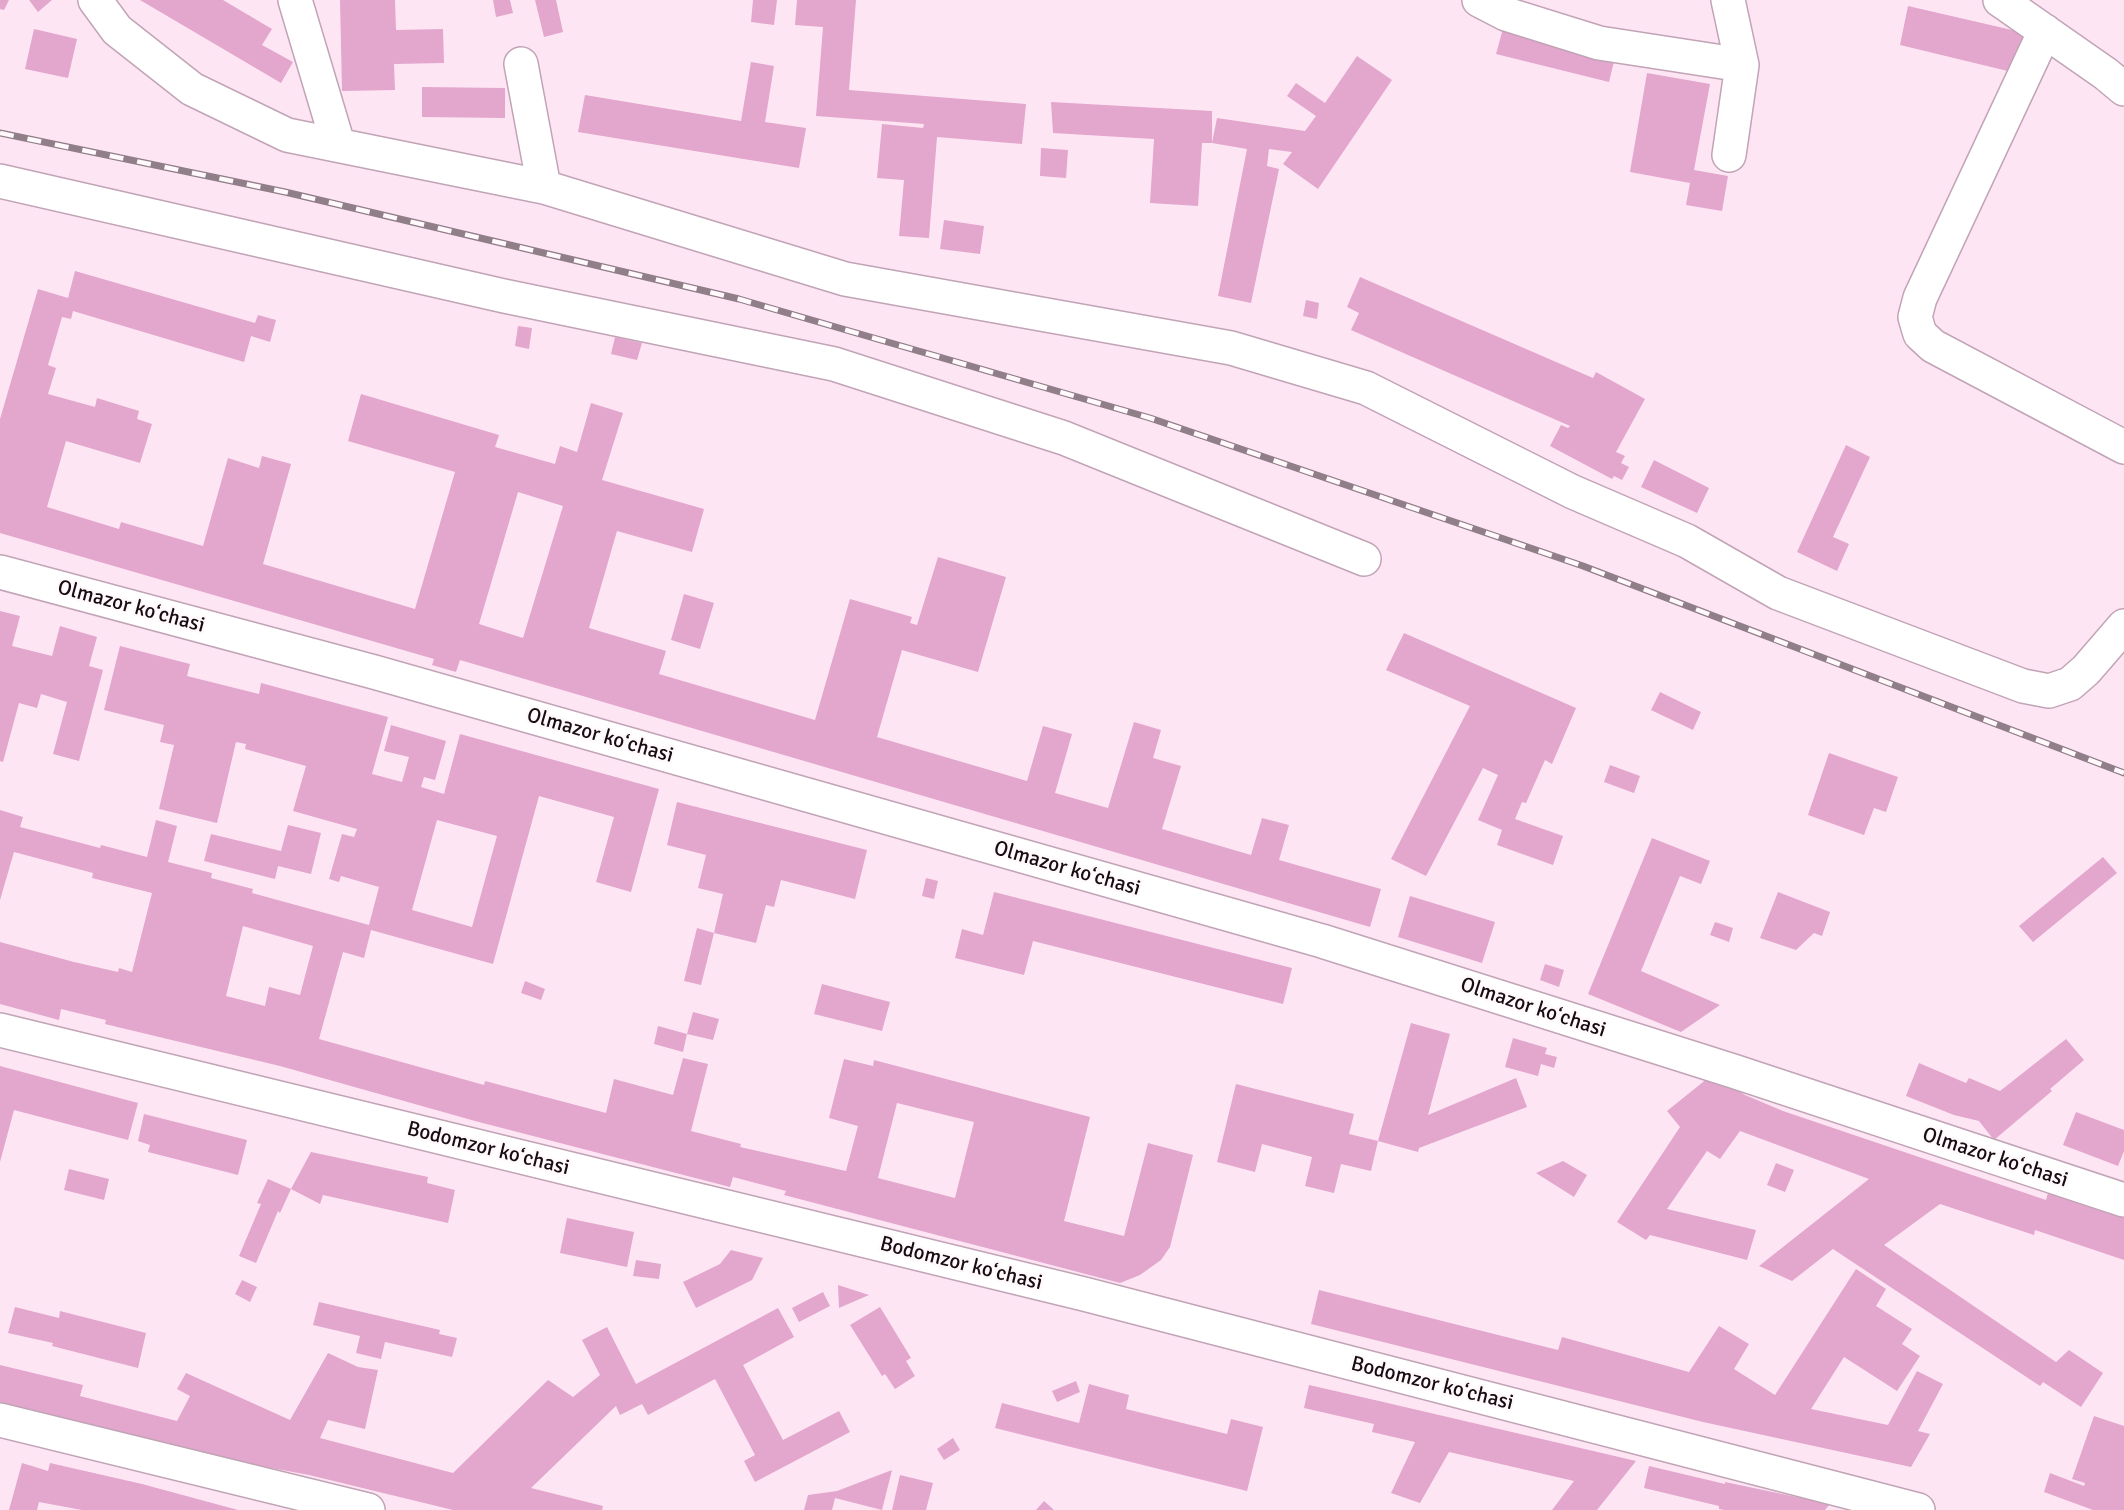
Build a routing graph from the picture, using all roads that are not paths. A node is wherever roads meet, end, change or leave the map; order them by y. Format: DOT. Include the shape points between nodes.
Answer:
graph roads {
  1 [pos="95,0"];
  2 [pos="295,0"];
  3 [pos="1479,0"];
  4 [pos="1728,0"];
  5 [pos="2000,0"];
  6 [pos="2045,31"];
  7 [pos="521,64"];
  8 [pos="1742,65"];
  9 [pos="2124,88"];
  10 [pos="338,144"];
  11 [pos="1729,155"];
  12 [pos="0,181"];
  13 [pos="544,188"];
  14 [pos="2124,447"];
  15 [pos="1364,560"];
  16 [pos="0,572"];
  17 [pos="2124,626"];
  18 [pos="0,1030"];
  19 [pos="2124,1200"];
  20 [pos="0,1420"];
  21 [pos="368,1510"];
  22 [pos="1918,1510"];
  1 -- 10 [label="street" via="117,30 192,89 286,135"];
  2 -- 10 [label="street"];
  3 -- 8 [label="street" via="1506,14 1599,43"];
  4 -- 8 [label="street"];
  5 -- 6 [label="street"];
  6 -- 9 [label="street"];
  6 -- 14 [label="street" via="1920,298 1915,318 1920,334 1934,346"];
  7 -- 13 [label="street"];
  8 -- 11 [label="street"];
  10 -- 13 [label="street"];
  12 -- 15 [label="street" via="504,296 834,364 1064,438"];
  13 -- 17 [label="street" via="845,279 1231,348 1366,388 1572,492 1687,541 1778,593 2024,686 2049,691 2070,684"];
  16 -- 19 [label="street, Olmazor koʻchasi" via="386,675 1322,941"];
  18 -- 22 [label="street, Bodomzor koʻchasi" via="1084,1294"];
  20 -- 21 [label="street"];
}
